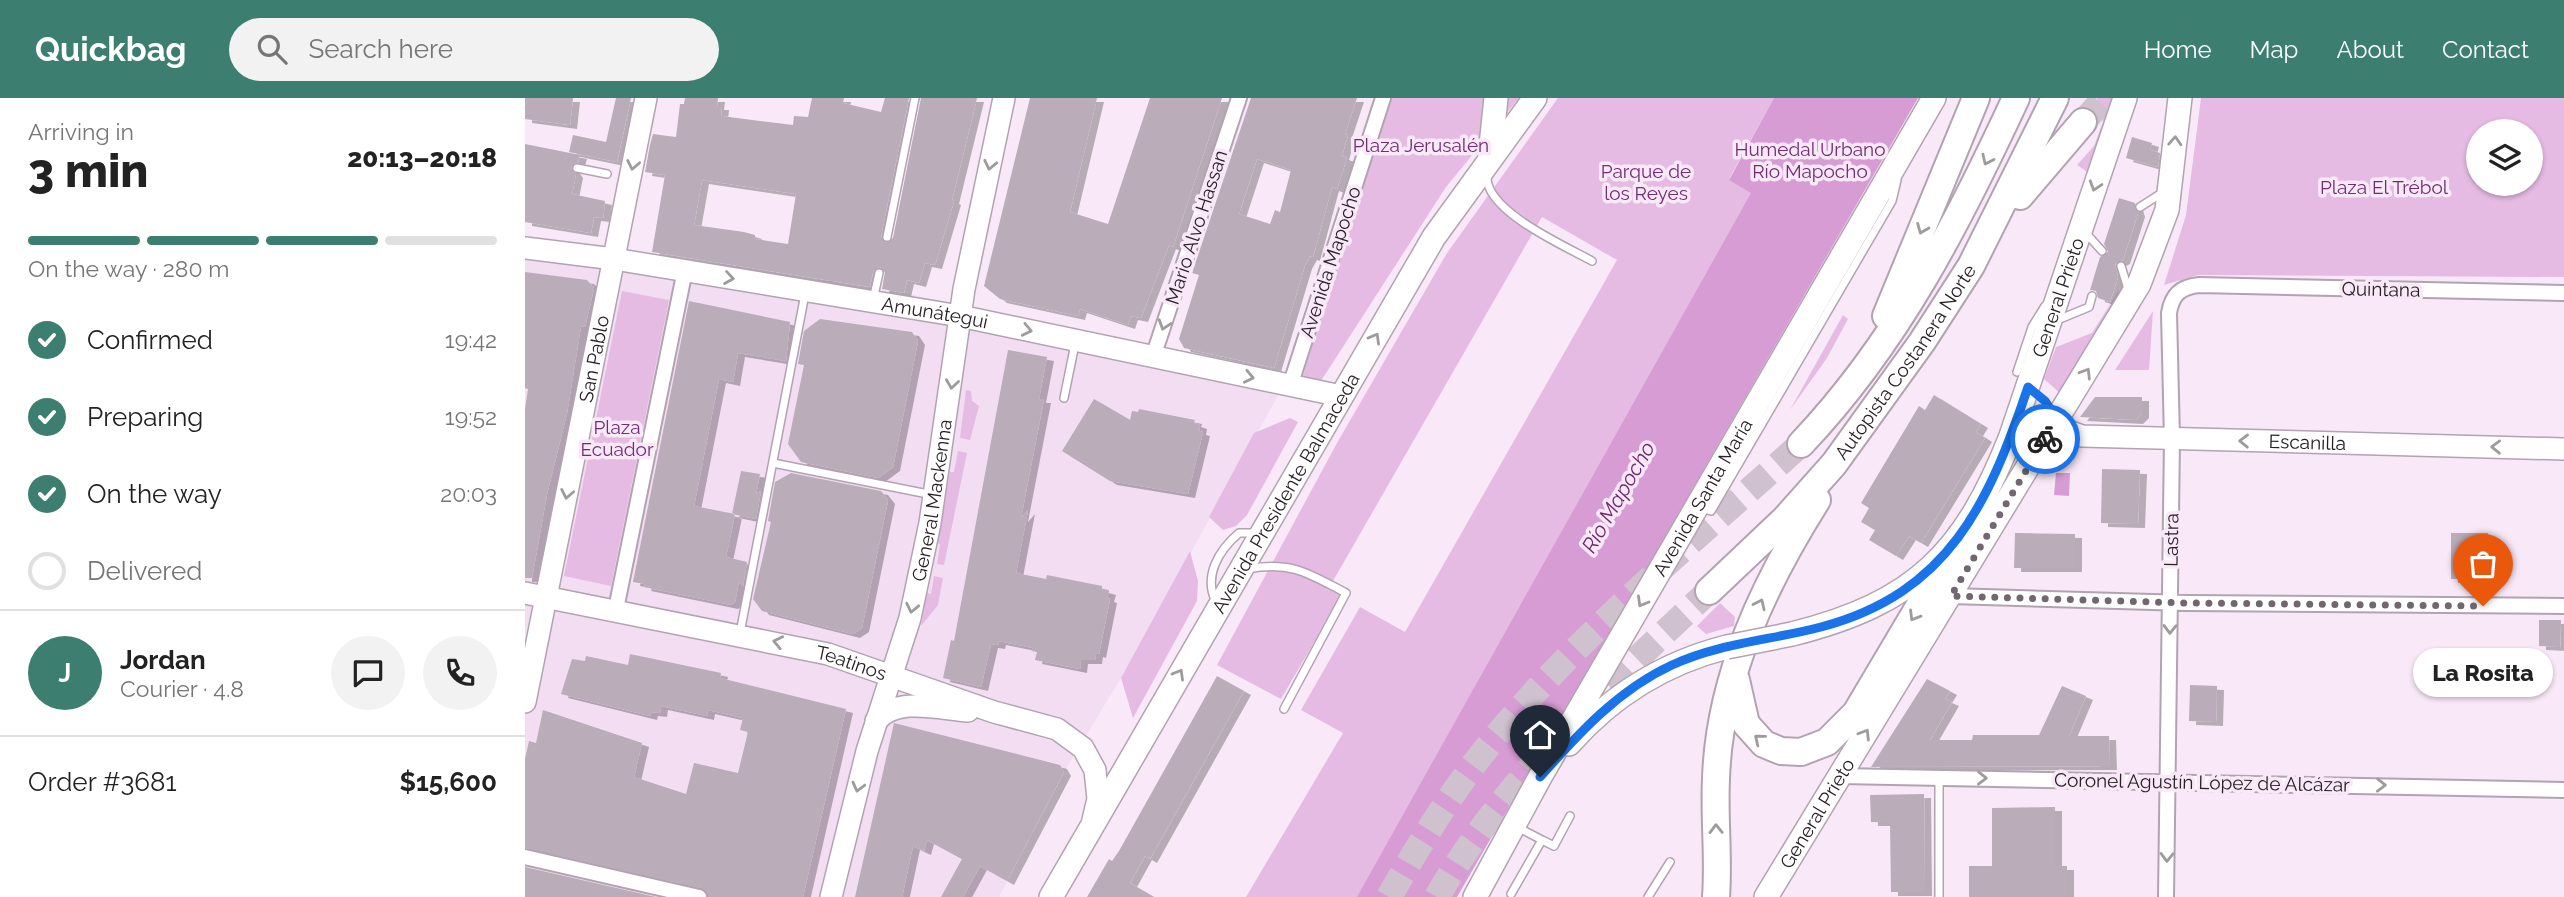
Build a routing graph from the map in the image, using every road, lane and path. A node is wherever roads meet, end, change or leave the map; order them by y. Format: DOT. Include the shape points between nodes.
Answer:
graph roads {
  1 [pos="646,98"];
  2 [pos="915,98"];
  3 [pos="1004,98"];
  4 [pos="1239,98"];
  5 [pos="1383,98"];
  6 [pos="1496,98"];
  7 [pos="1535,98"];
  8 [pos="1934,98"];
  9 [pos="1976,98"];
  10 [pos="2016,98"];
  11 [pos="2055,98"];
  12 [pos="2125,98"];
  13 [pos="2180,98"];
  14 [pos="2083,122"];
  15 [pos="1488,162"];
  16 [pos="577,168"];
  17 [pos="607,174"];
  18 [pos="2171,187"];
  19 [pos="2140,207"];
  20 [pos="2081,228"];
  21 [pos="887,237"];
  22 [pos="525,248"];
  23 [pos="1980,248"];
  24 [pos="2102,251"];
  25 [pos="614,258"];
  26 [pos="1592,261"];
  27 [pos="2121,266"];
  28 [pos="685,270"];
  29 [pos="879,273"];
  30 [pos="2199,285"];
  31 [pos="2061,289"];
  32 [pos="806,290"];
  33 [pos="2564,293"];
  34 [pos="2092,296"];
  35 [pos="2131,299"];
  36 [pos="873,301"];
  37 [pos="960,316"];
  38 [pos="2049,323"];
  39 [pos="1076,340"];
  40 [pos="1153,357"];
  41 [pos="2017,378"];
  42 [pos="1290,386"];
  43 [pos="1851,386"];
  44 [pos="1341,396"];
  45 [pos="1064,398"];
  46 [pos="2057,420"];
  47 [pos="1864,425"];
  48 [pos="2172,439"];
  49 [pos="1801,444"];
  50 [pos="2564,449"];
  51 [pos="773,463"];
  52 [pos="935,496"];
  53 [pos="1261,533"];
  54 [pos="1961,536"];
  55 [pos="1239,570"];
  56 [pos="1709,591"];
  57 [pos="525,593"];
  58 [pos="1951,596"];
  59 [pos="546,597"];
  60 [pos="2170,600"];
  61 [pos="1218,606"];
  62 [pos="2564,606"];
  63 [pos="616,609"];
  64 [pos="740,634"];
  65 [pos="1731,657"];
  66 [pos="892,676"];
  67 [pos="525,702"];
  68 [pos="1284,709"];
  69 [pos="994,712"];
  70 [pos="876,721"];
  71 [pos="1840,776"];
  72 [pos="1540,777"];
  73 [pos="1939,778"];
  74 [pos="2168,781"];
  75 [pos="2564,790"];
  76 [pos="1570,816"];
  77 [pos="1514,825"];
  78 [pos="1091,828"];
  79 [pos="1542,840"];
  80 [pos="525,857"];
  81 [pos="1669,862"];
  82 [pos="643,891"];
  83 [pos="1511,894"];
  84 [pos="699,897"];
  85 [pos="831,897"];
  86 [pos="1051,897"];
  87 [pos="1475,897"];
  88 [pos="1648,897"];
  89 [pos="1716,897"];
  90 [pos="1766,897"];
  91 [pos="1939,897"];
  92 [pos="2167,897"];
  1 -- 25 [label="main road, San Pablo, one-way"];
  2 -- 21 [label="lane"];
  3 -- 37 [label="main road, General Mackenna, one-way"];
  4 -- 40 [label="street, Mario Alvo Hassan, one-way"];
  5 -- 42 [label="street, Avenida Mapocho"];
  6 -- 15 [label="main road"];
  7 -- 15 [label="main road, Avenida Presidente Balmaceda"];
  8 -- 72 [label="main road, Avenida Santa María, one-way"];
  9 -- 43 [label="highway, one-way" via="1894,298"];
  10 -- 43 [label="highway, Autopista Costanera Norte, one-way" via="1933,265"];
  11 -- 23 [label="highway, Autopista Costanera Norte"];
  12 -- 20 [label="main road, General Prieto, one-way"];
  18 -- 13 [label="main road, General Prieto, one-way"];
  14 -- 23 [label="highway" via="2049,158"];
  15 -- 26 [label="lane" via="1487,185 1507,211"];
  44 -- 15 [label="main road, Avenida Presidente Balmaceda, one-way" via="1434,237"];
  16 -- 17 [label="lane"];
  18 -- 19 [label="lane"];
  18 -- 35 [label="main road, General Prieto" via="2153,253"];
  20 -- 24 [label="lane"];
  20 -- 31 [label="main road, General Prieto"];
  22 -- 25 [label="main road, Amunátegui"];
  23 -- 47 [label="highway, Autopista Costanera Norte" via="1941,314"];
  25 -- 28 [label="main road, Amunátegui"];
  25 -- 59 [label="main road, San Pablo, one-way"];
  27 -- 35 [label="lane"];
  28 -- 32 [label="main road, Amunátegui, one-way"];
  28 -- 63 [label="street"];
  29 -- 36 [label="lane"];
  30 -- 33 [label="street, Quintana"];
  30 -- 48 [label="street, Lastra" via="2180,290 2171,306"];
  31 -- 38 [label="main road, General Prieto"];
  31 -- 41 [label="lane" via="2032,327"];
  32 -- 36 [label="main road, Amunátegui"];
  32 -- 51 [label="lane"];
  34 -- 38 [label="lane" via="2089,307"];
  46 -- 35 [label="main road, General Prieto, one-way"];
  36 -- 37 [label="main road, Amunátegui"];
  37 -- 39 [label="main road, Amunátegui, one-way"];
  37 -- 52 [label="main road, General Mackenna, one-way"];
  38 -- 41 [label="main road, General Prieto"];
  39 -- 40 [label="main road, Amunátegui"];
  39 -- 45 [label="lane"];
  40 -- 42 [label="main road, Amunátegui, one-way"];
  41 -- 46 [label="main road" via="2045,401"];
  41 -- 54 [label="main road, General Prieto" via="2020,411 1993,480"];
  42 -- 44 [label="main road, Amunátegui"];
  43 -- 49 [label="highway, Autopista Costanera Norte"];
  44 -- 53 [label="main road, Avenida Presidente Balmaceda"];
  46 -- 48 [label="main road, Escanilla" via="2077,435"];
  46 -- 58 [label="main road, General Prieto"];
  47 -- 56 [label="highway, Autopista Costanera Norte" via="1785,519"];
  65 -- 47 [label="highway, one-way" via="1779,566"];
  50 -- 48 [label="main road, Escanilla, one-way"];
  48 -- 60 [label="street, Lastra"];
  51 -- 52 [label="lane"];
  51 -- 64 [label="lane"];
  52 -- 66 [label="main road, General Mackenna, one-way" via="910,618"];
  53 -- 55 [label="main road, Avenida Presidente Balmaceda"];
  53 -- 61 [label="lane" via="1239,533 1219,554 1211,585"];
  54 -- 65 [label="main road, General Prieto, bridge" via="1932,568 1884,601 1847,619"];
  54 -- 65 [label="highway, one-way" via="1856,713 1821,746 1790,752 1757,738 1740,712"];
  55 -- 61 [label="main road, Avenida Presidente Balmaceda"];
  55 -- 68 [label="lane" via="1280,565 1346,593"];
  57 -- 59 [label="main road, Teatinos"];
  58 -- 60 [label="street"];
  71 -- 58 [label="main road, General Prieto, one-way"];
  59 -- 63 [label="main road, Teatinos"];
  59 -- 67 [label="main road, San Pablo"];
  60 -- 62 [label="street"];
  60 -- 74 [label="street, Lastra, one-way"];
  78 -- 61 [label="main road, Avenida Presidente Balmaceda, one-way"];
  63 -- 64 [label="main road, Teatinos"];
  66 -- 64 [label="main road, Teatinos, one-way" via="828,654"];
  65 -- 72 [label="main road, General Prieto" via="1685,659 1635,686 1574,738"];
  89 -- 65 [label="highway, one-way" via="1716,769"];
  66 -- 69 [label="main road, Teatinos"];
  66 -- 70 [label="main road, General Mackenna"];
  69 -- 70 [label="main road" via="899,707"];
  69 -- 78 [label="main road, Teatinos" via="1057,729 1083,748 1098,784"];
  70 -- 85 [label="main road, General Mackenna, one-way"];
  71 -- 73 [label="street, Coronel Agustín López de Alcázar"];
  71 -- 90 [label="main road, General Prieto"];
  72 -- 77 [label="main road, Avenida Santa María"];
  73 -- 74 [label="street, Coronel Agustín López de Alcázar, one-way"];
  73 -- 91 [label="lane"];
  74 -- 75 [label="street, Coronel Agustín López de Alcázar, one-way"];
  74 -- 92 [label="street, Lastra, one-way"];
  76 -- 79 [label="lane" via="1554,846"];
  77 -- 79 [label="lane"];
  77 -- 87 [label="main road, Avenida Santa María"];
  78 -- 86 [label="main road, Avenida Presidente Balmaceda"];
  79 -- 83 [label="lane"];
  80 -- 82 [label="street"];
  81 -- 88 [label="lane"];
  82 -- 84 [label="street"];
}
